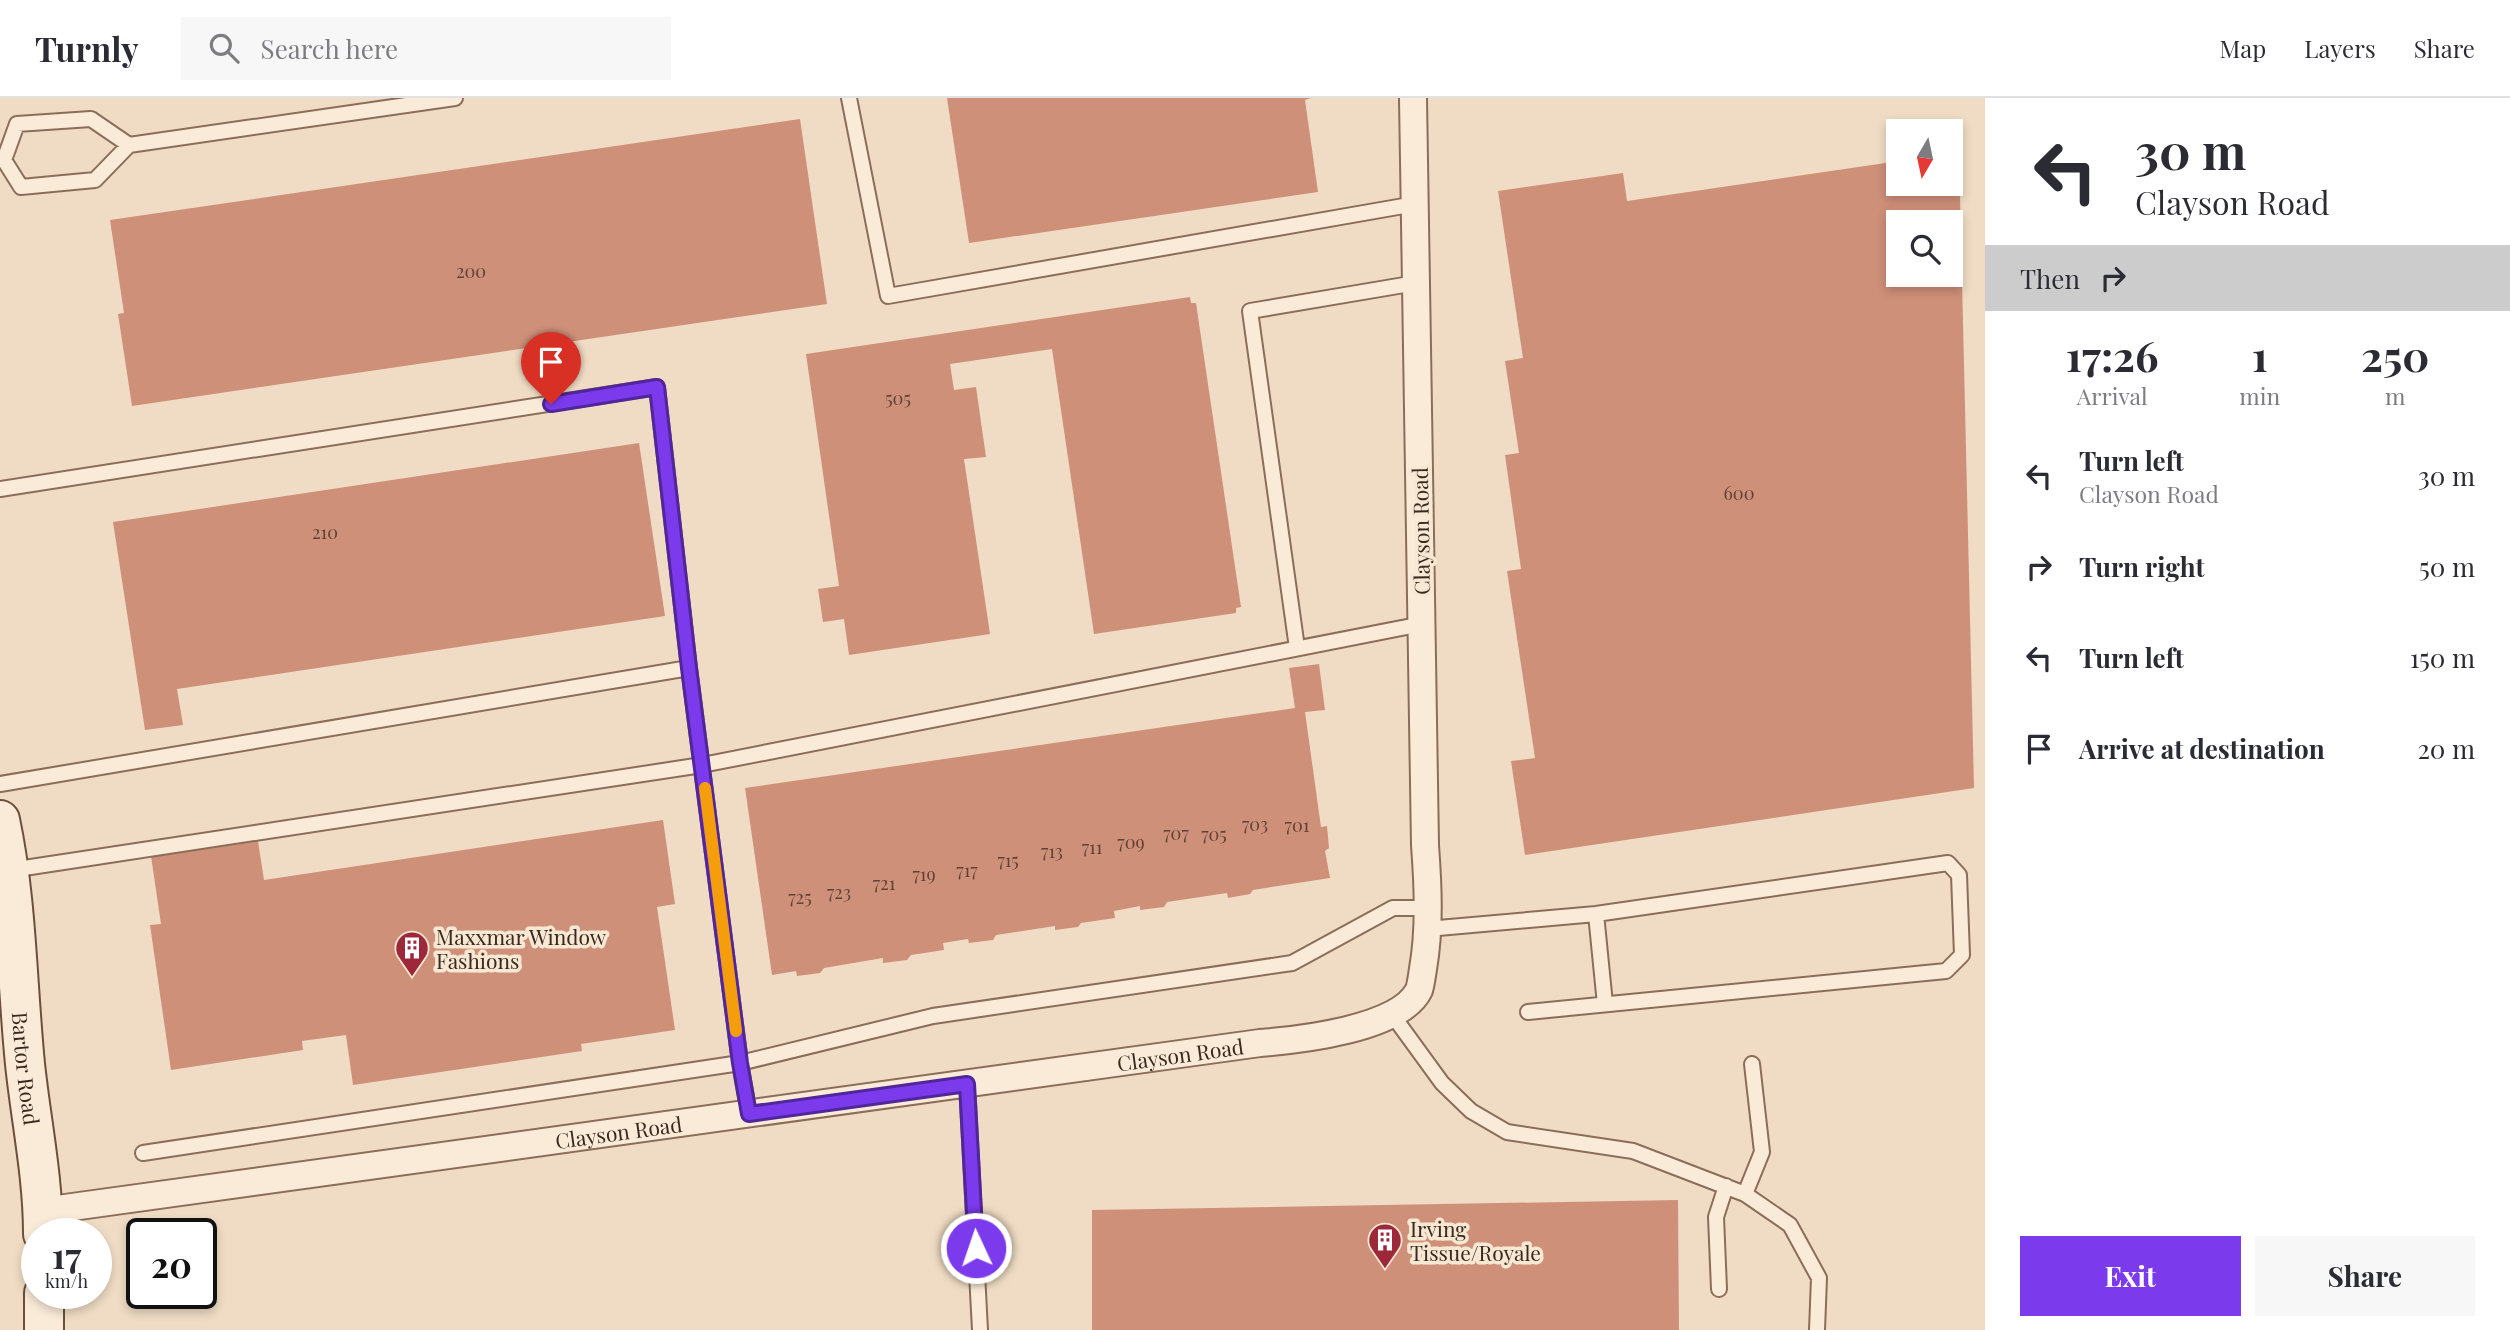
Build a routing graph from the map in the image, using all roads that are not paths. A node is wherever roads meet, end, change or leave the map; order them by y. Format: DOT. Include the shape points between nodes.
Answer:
graph roads {
  1 [pos="455,98"];
  2 [pos="849,98"];
  3 [pos="1413,98"];
  4 [pos="128,145"];
  5 [pos="2,160"];
  6 [pos="1415,204"];
  7 [pos="1416,283"];
  8 [pos="0,489"];
  9 [pos="1422,624"];
  10 [pos="1297,648"];
  11 [pos="689,668"];
  12 [pos="702,765"];
  13 [pos="0,784"];
  14 [pos="0,820"];
  15 [pos="9,870"];
  16 [pos="1596,914"];
  17 [pos="1428,918"];
  18 [pos="1605,1004"];
  19 [pos="1528,1012"];
  20 [pos="1391,1013"];
  21 [pos="740,1063"];
  22 [pos="1752,1064"];
  23 [pos="967,1084"];
  24 [pos="749,1114"];
  25 [pos="143,1153"];
  26 [pos="1726,1186"];
  27 [pos="1745,1194"];
  28 [pos="43,1218"];
  29 [pos="69,1218"];
  30 [pos="1719,1289"];
  31 [pos="44,1309"];
  32 [pos="44,1330"];
  33 [pos="980,1330"];
  34 [pos="1817,1330"];
  1 -- 4 [label="lane"];
  2 -- 6 [label="lane" via="888,296"];
  3 -- 6 [label="street, Clayson Road"];
  4 -- 5 [label="lane" via="95,180 21,187"];
  4 -- 5 [label="lane" via="91,119 18,124"];
  6 -- 7 [label="street, Clayson Road"];
  7 -- 9 [label="street, Clayson Road"];
  7 -- 10 [label="lane" via="1250,310"];
  8 -- 11 [label="lane" via="657,387"];
  9 -- 10 [label="lane"];
  9 -- 17 [label="street, Clayson Road"];
  10 -- 12 [label="lane"];
  11 -- 12 [label="lane"];
  11 -- 13 [label="lane"];
  12 -- 15 [label="lane"];
  12 -- 21 [label="lane"];
  14 -- 15 [label="street, Bartor Road"];
  15 -- 28 [label="street, Bartor Road"];
  16 -- 17 [label="lane"];
  16 -- 18 [label="lane"];
  16 -- 18 [label="lane" via="1948,863 1959,875 1962,956 1946,971"];
  17 -- 20 [label="street, Clayson Road" via="1419,989 1407,1006"];
  17 -- 21 [label="lane" via="1393,908 1292,963 933,1016"];
  18 -- 19 [label="lane"];
  20 -- 23 [label="street, Clayson Road" via="1314,1038"];
  20 -- 26 [label="lane" via="1442,1083 1471,1111 1507,1132 1633,1151"];
  21 -- 24 [label="lane"];
  21 -- 25 [label="lane"];
  22 -- 27 [label="lane" via="1762,1152"];
  23 -- 24 [label="street, Clayson Road"];
  23 -- 33 [label="lane"];
  24 -- 29 [label="street, Clayson Road"];
  26 -- 27 [label="lane"];
  26 -- 30 [label="lane" via="1716,1217"];
  27 -- 34 [label="lane" via="1790,1225 1819,1278"];
  31 -- 32 [label="street"];
}
